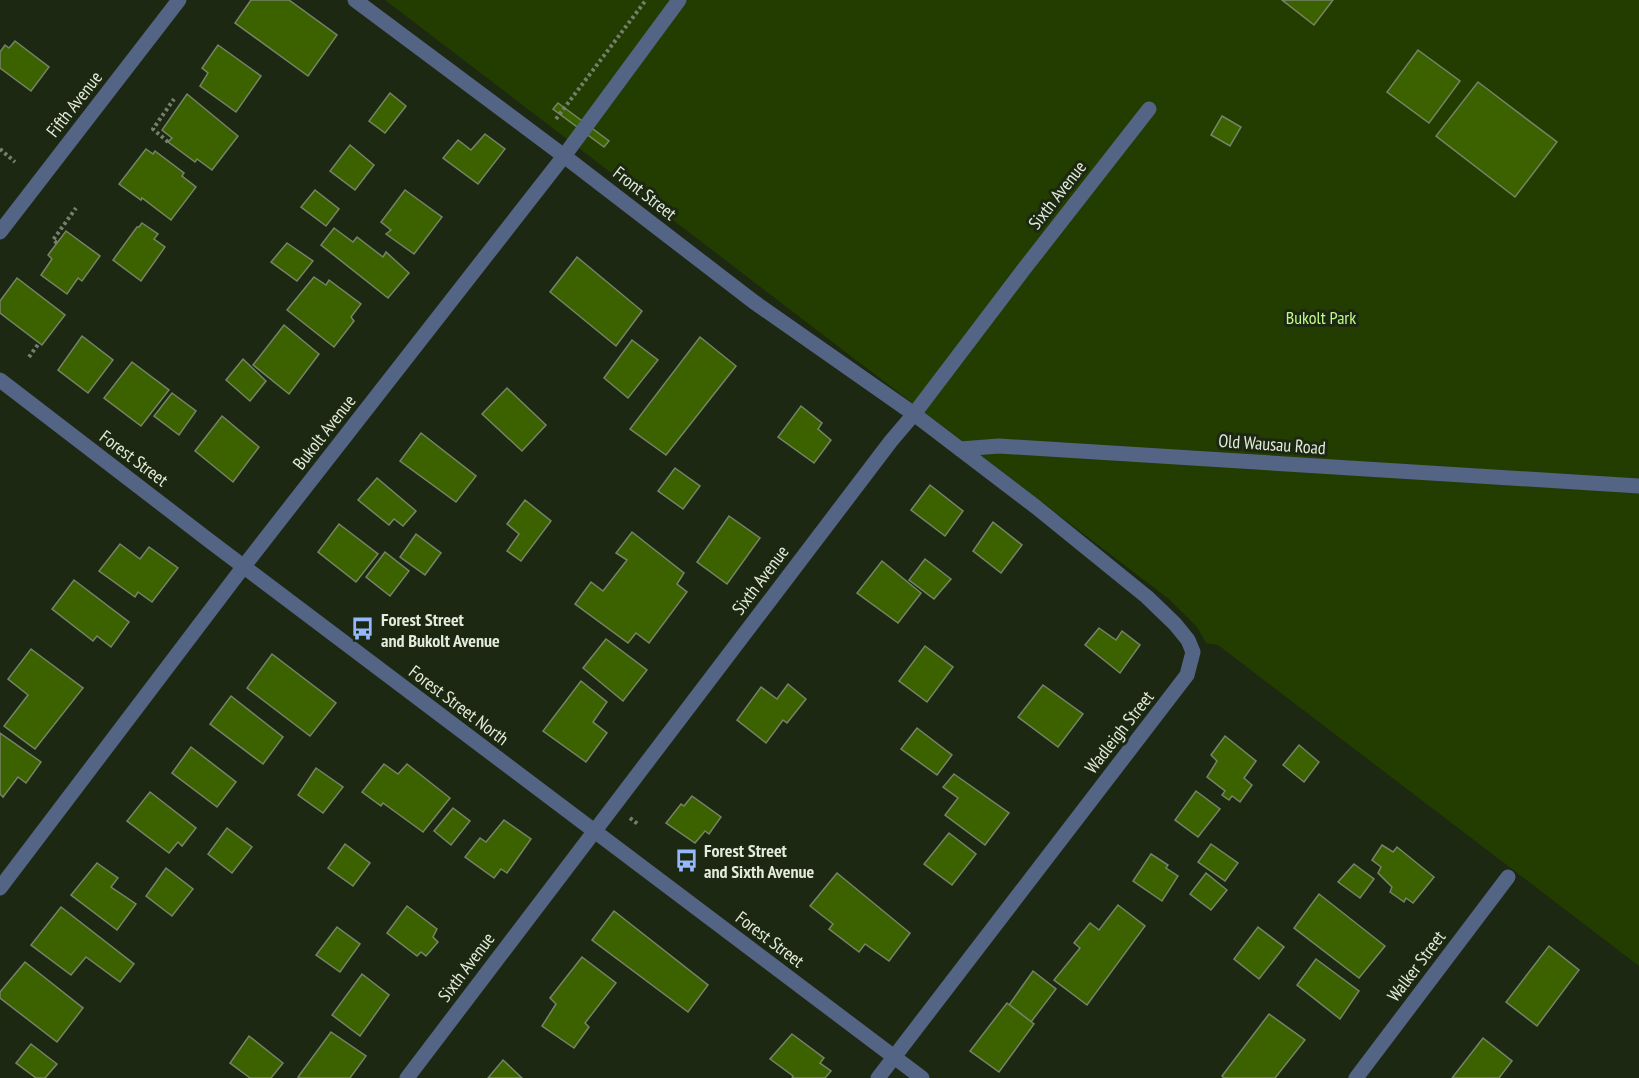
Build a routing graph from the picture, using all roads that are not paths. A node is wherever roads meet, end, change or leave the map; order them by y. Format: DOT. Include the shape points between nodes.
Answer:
graph roads {
  1 [pos="179,0"];
  2 [pos="355,0"];
  3 [pos="679,0"];
  4 [pos="1149,109"];
  5 [pos="564,156"];
  6 [pos="0,232"];
  7 [pos="0,380"];
  8 [pos="914,414"];
  9 [pos="960,449"];
  10 [pos="1639,486"];
  11 [pos="244,566"];
  12 [pos="594,832"];
  13 [pos="1508,877"];
  14 [pos="0,888"];
  15 [pos="894,1056"];
  16 [pos="407,1078"];
  17 [pos="878,1078"];
  18 [pos="922,1078"];
  19 [pos="1356,1078"];
  1 -- 6 [label="street, Fifth Avenue"];
  2 -- 5 [label="street, Front Street"];
  3 -- 5 [label="street, Bukolt Avenue"];
  4 -- 8 [label="street, Sixth Avenue"];
  5 -- 8 [label="street, Front Street" via="754,302"];
  5 -- 11 [label="street, Bukolt Avenue"];
  7 -- 11 [label="street, Forest Street"];
  8 -- 9 [label="street"];
  8 -- 12 [label="street, Sixth Avenue"];
  9 -- 10 [label="street, Old Wausau Road" via="999,446"];
  9 -- 15 [label="street, Wadleigh Street" via="1147,597 1175,624 1193,652 1187,675 1179,686"];
  11 -- 12 [label="street, Forest Street North"];
  11 -- 14 [label="street, Bukolt Avenue"];
  12 -- 15 [label="street, Forest Street"];
  12 -- 16 [label="street, Sixth Avenue"];
  13 -- 19 [label="street, Walker Street"];
  15 -- 17 [label="street, Wadleigh Street"];
  15 -- 18 [label="street, Forest Street"];
}
